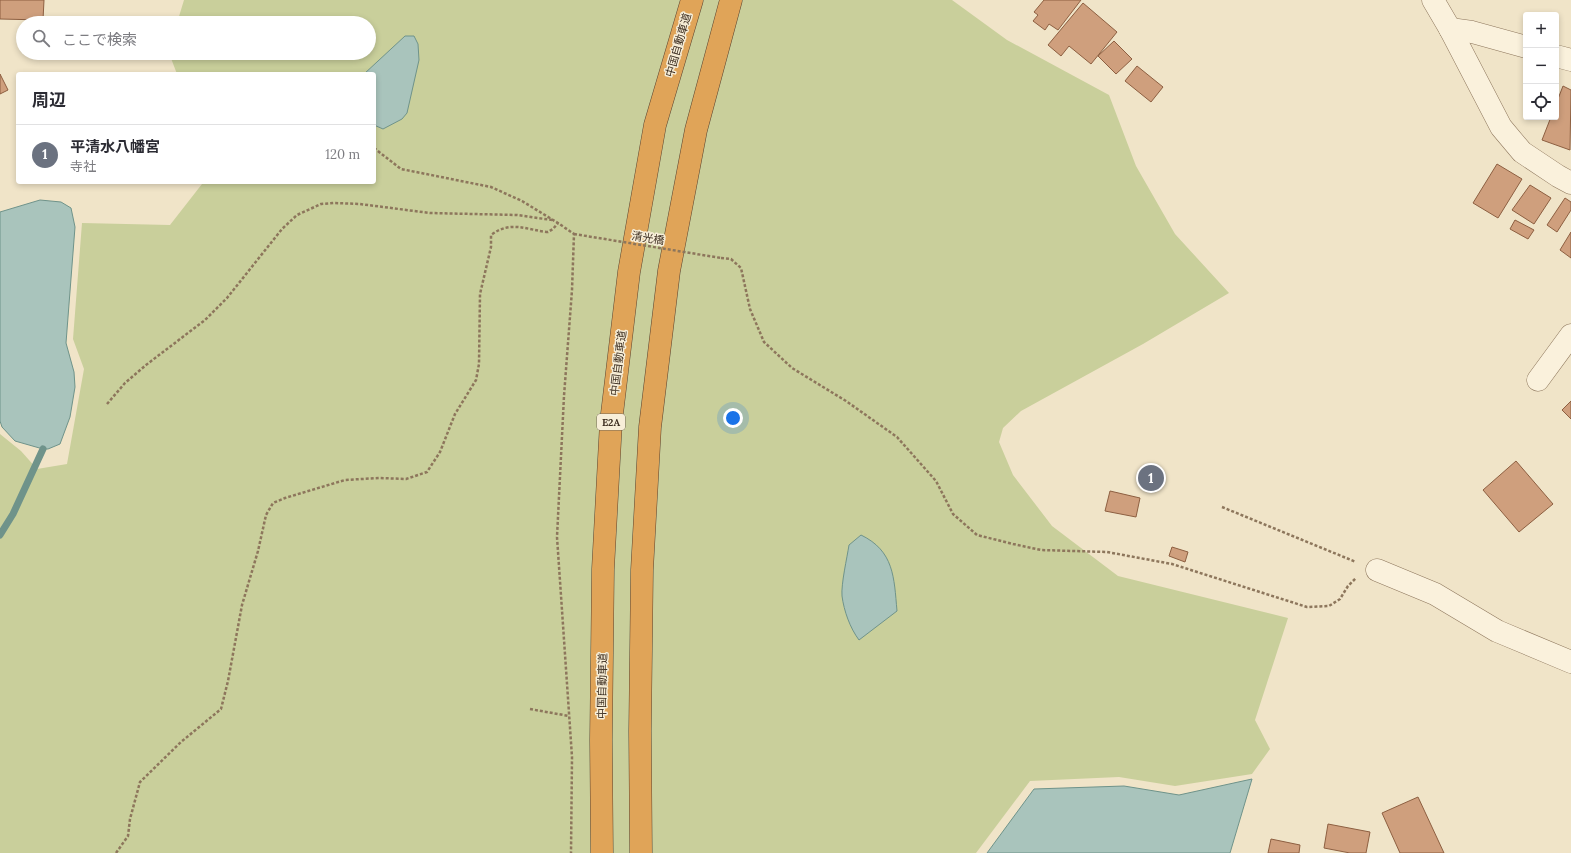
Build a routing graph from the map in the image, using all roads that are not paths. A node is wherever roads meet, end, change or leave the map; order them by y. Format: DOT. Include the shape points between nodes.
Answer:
graph roads {
  1 [pos="692,0"];
  2 [pos="731,0"];
  3 [pos="1432,0"];
  4 [pos="1450,29"];
  5 [pos="1523,46"];
  6 [pos="1559,57"];
  7 [pos="1571,60"];
  8 [pos="1571,183"];
  9 [pos="1571,335"];
  10 [pos="1538,380"];
  11 [pos="1377,570"];
  12 [pos="1571,662"];
  13 [pos="602,853"];
  14 [pos="641,853"];
  1 -- 13 [label="highway, 中国自動車道 / E2A" via="655,125 628,272 611,422 603,569"];
  2 -- 14 [label="highway" via="696,130 670,263 650,427 642,570"];
  3 -- 4 [label="street"];
  4 -- 5 [label="street" via="1472,32"];
  4 -- 8 [label="street" via="1500,126 1522,152"];
  6 -- 7 [label="street"];
  9 -- 10 [label="street"];
  11 -- 12 [label="street" via="1435,594 1497,631"];
}
